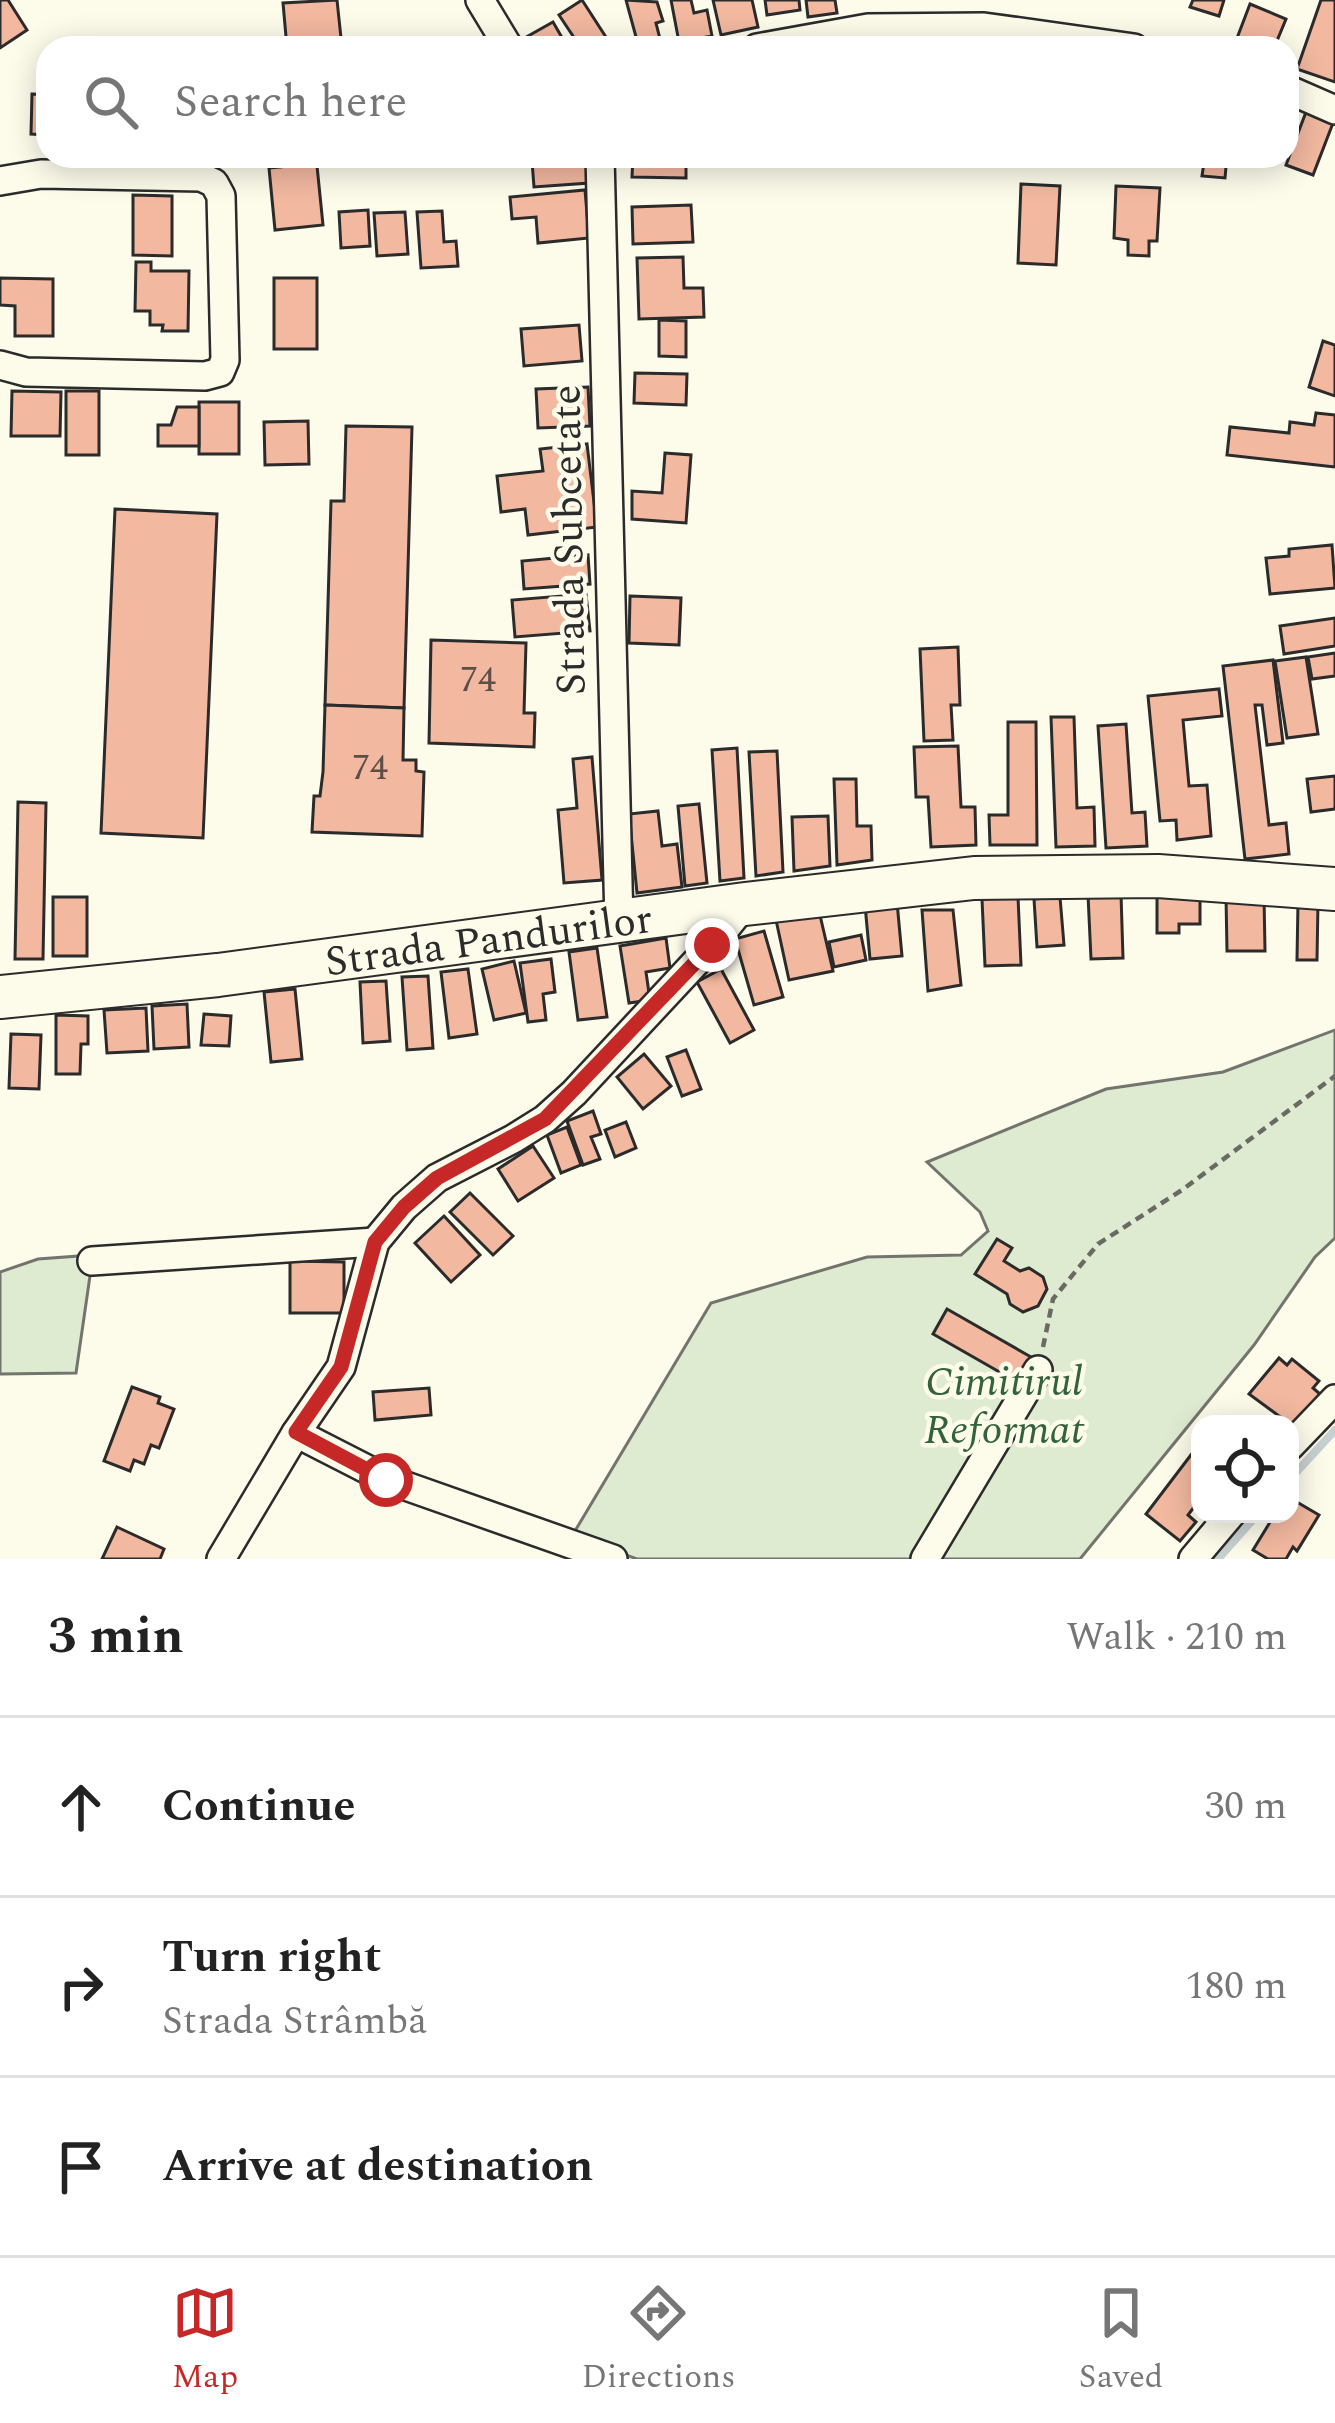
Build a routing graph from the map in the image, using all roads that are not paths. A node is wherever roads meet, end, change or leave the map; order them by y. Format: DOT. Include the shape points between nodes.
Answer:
graph roads {
  1 [pos="480,0"];
  2 [pos="502,36"];
  3 [pos="824,36"];
  4 [pos="1048,36"];
  5 [pos="1299,94"];
  6 [pos="1335,110"];
  7 [pos="600,168"];
  8 [pos="0,181"];
  9 [pos="0,365"];
  10 [pos="1335,889"];
  11 [pos="745,904"];
  12 [pos="619,923"];
  13 [pos="0,997"];
  14 [pos="375,1242"];
  15 [pos="92,1261"];
  16 [pos="1038,1370"];
  17 [pos="1335,1399"];
  18 [pos="296,1432"];
  19 [pos="1299,1437"];
  20 [pos="1224,1523"];
  21 [pos="221,1559"];
  22 [pos="613,1559"];
  23 [pos="926,1559"];
  24 [pos="1192,1559"];
  1 -- 2 [label="street"];
  3 -- 4 [label="street" via="984,27"];
  5 -- 6 [label="street"];
  7 -- 12 [label="street, Strada Subcetate"];
  8 -- 9 [label="street" via="41,174 214,183 221,196 225,360 220,372 205,376"];
  10 -- 11 [label="highway, Strada Pandurilor" via="1158,876 974,878"];
  11 -- 12 [label="highway, Strada Pandurilor"];
  11 -- 14 [label="street" via="574,1093 513,1139 437,1178"];
  12 -- 13 [label="highway, Strada Pandurilor"];
  14 -- 15 [label="street"];
  14 -- 18 [label="street" via="341,1367"];
  16 -- 23 [label="street"];
  17 -- 19 [label="street"];
  18 -- 21 [label="street"];
  18 -- 22 [label="street" via="386,1480"];
  20 -- 24 [label="street"];
}
